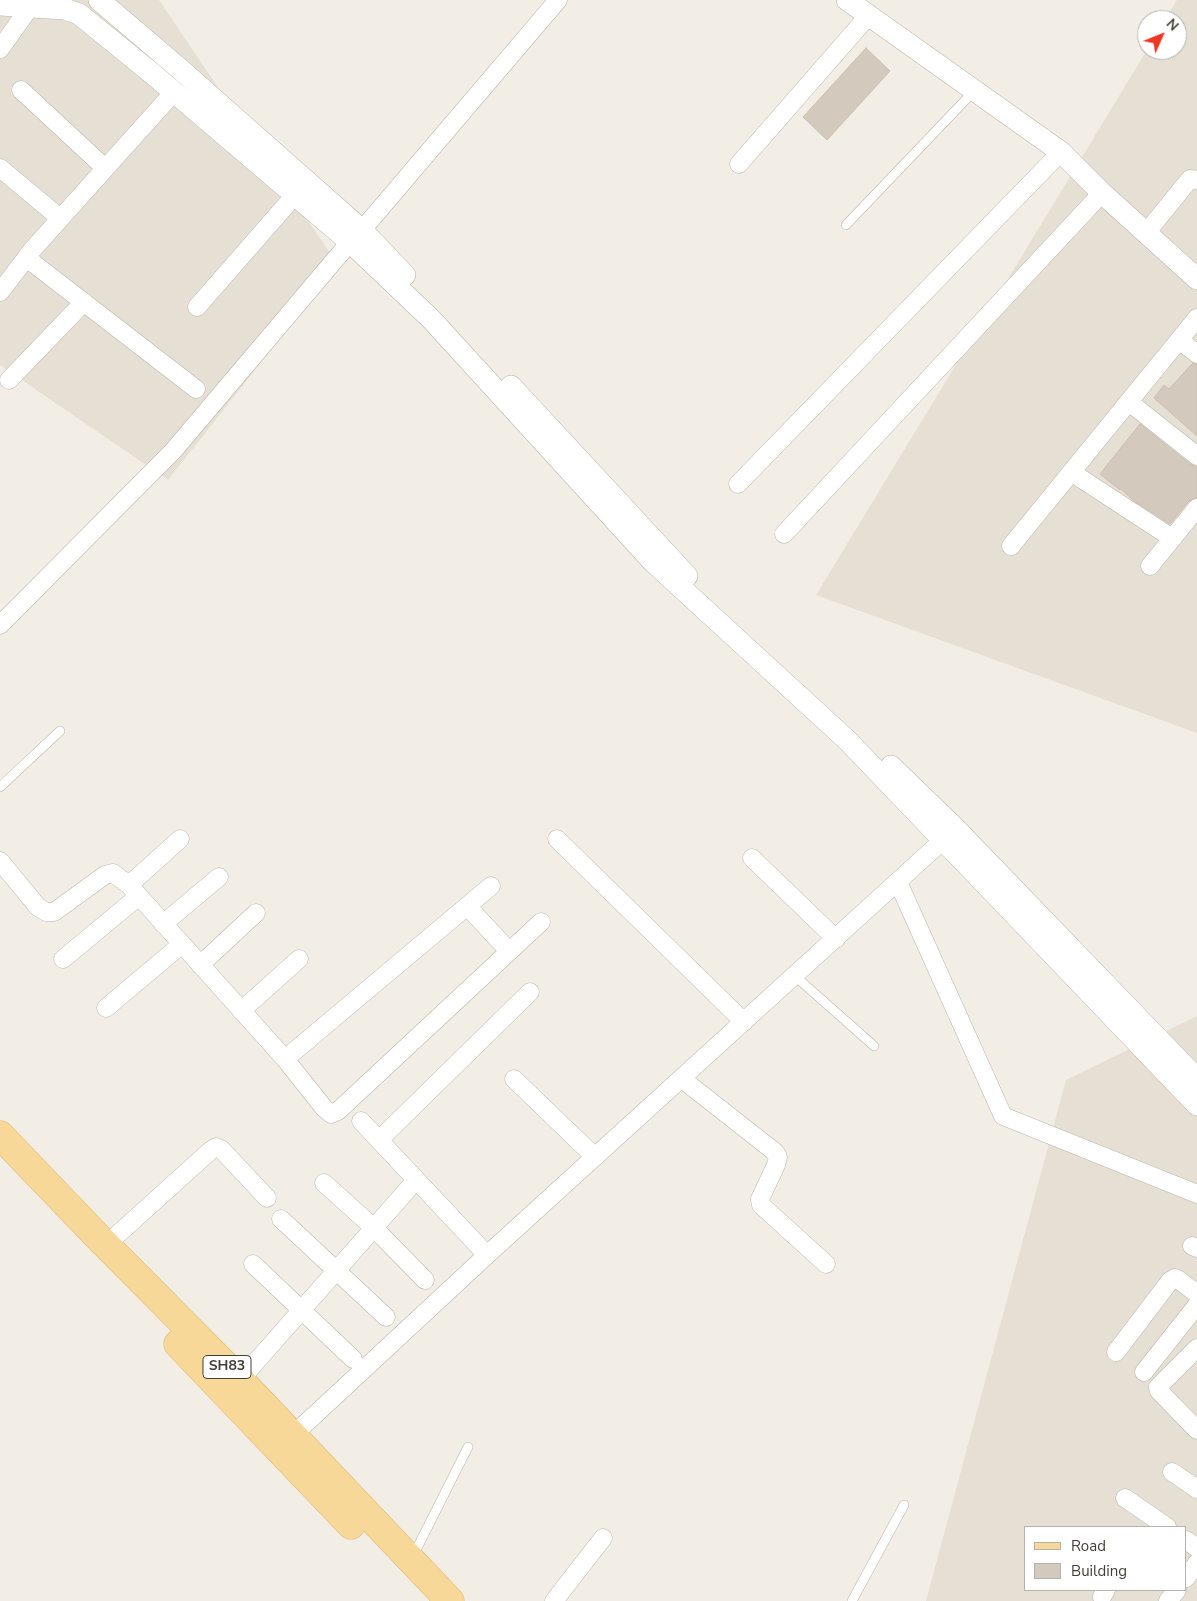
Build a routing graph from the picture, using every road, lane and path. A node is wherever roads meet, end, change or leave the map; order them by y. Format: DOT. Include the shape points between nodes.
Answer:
graph roads {
  1 [pos="99,0"];
  2 [pos="558,0"];
  3 [pos="847,0"];
  4 [pos="0,6"];
  5 [pos="30,7"];
  6 [pos="869,15"];
  7 [pos="0,49"];
  8 [pos="21,90"];
  9 [pos="974,91"];
  10 [pos="174,92"];
  11 [pos="1061,152"];
  12 [pos="739,164"];
  13 [pos="0,168"];
  14 [pos="105,168"];
  15 [pos="1197,180"];
  16 [pos="1102,193"];
  17 [pos="295,195"];
  18 [pos="60,218"];
  19 [pos="846,225"];
  20 [pos="1146,233"];
  21 [pos="356,236"];
  22 [pos="28,255"];
  23 [pos="1197,279"];
  24 [pos="0,292"];
  25 [pos="84,302"];
  26 [pos="197,307"];
  27 [pos="1197,318"];
  28 [pos="1179,340"];
  29 [pos="1197,354"];
  30 [pos="9,380"];
  31 [pos="196,389"];
  32 [pos="1129,402"];
  33 [pos="1197,456"];
  34 [pos="1071,472"];
  35 [pos="738,484"];
  36 [pos="1197,508"];
  37 [pos="784,534"];
  38 [pos="1172,538"];
  39 [pos="1011,546"];
  40 [pos="1150,566"];
  41 [pos="0,625"];
  42 [pos="60,731"];
  43 [pos="0,787"];
  44 [pos="949,835"];
  45 [pos="180,839"];
  46 [pos="557,839"];
  47 [pos="752,858"];
  48 [pos="0,861"];
  49 [pos="219,876"];
  50 [pos="898,882"];
  51 [pos="491,886"];
  52 [pos="134,891"];
  53 [pos="467,906"];
  54 [pos="256,913"];
  55 [pos="541,922"];
  56 [pos="163,924"];
  57 [pos="836,939"];
  58 [pos="182,944"];
  59 [pos="510,951"];
  60 [pos="63,959"];
  61 [pos="299,960"];
  62 [pos="200,965"];
  63 [pos="795,976"];
  64 [pos="530,992"];
  65 [pos="106,1008"];
  66 [pos="242,1011"];
  67 [pos="744,1022"];
  68 [pos="874,1046"];
  69 [pos="285,1059"];
  70 [pos="514,1079"];
  71 [pos="682,1079"];
  72 [pos="1197,1079"];
  73 [pos="1197,1105"];
  74 [pos="361,1121"];
  75 [pos="0,1135"];
  76 [pos="379,1140"];
  77 [pos="595,1157"];
  78 [pos="0,1162"];
  79 [pos="324,1183"];
  80 [pos="410,1188"];
  81 [pos="1197,1194"];
  82 [pos="267,1198"];
  83 [pos="281,1219"];
  84 [pos="374,1228"];
  85 [pos="106,1245"];
  86 [pos="487,1255"];
  87 [pos="253,1264"];
  88 [pos="826,1264"];
  89 [pos="336,1271"];
  90 [pos="425,1280"];
  91 [pos="1197,1294"];
  92 [pos="1197,1305"];
  93 [pos="301,1311"];
  94 [pos="386,1317"];
  95 [pos="1197,1349"];
  96 [pos="1116,1352"];
  97 [pos="353,1359"];
  98 [pos="1144,1372"];
  99 [pos="240,1380"];
  100 [pos="1197,1430"];
  101 [pos="292,1436"];
  102 [pos="468,1447"];
  103 [pos="1172,1472"];
  104 [pos="1197,1489"];
  105 [pos="1125,1498"];
  106 [pos="904,1506"];
  107 [pos="1166,1526"];
  108 [pos="603,1538"];
  109 [pos="411,1560"];
  110 [pos="1197,1563"];
  111 [pos="1187,1575"];
  112 [pos="425,1601"];
  113 [pos="450,1601"];
  114 [pos="554,1601"];
  115 [pos="852,1601"];
  1 -- 21 [label="street" via="180,69"];
  2 -- 21 [label="street"];
  3 -- 6 [label="street"];
  4 -- 5 [label="street"];
  5 -- 7 [label="street"];
  5 -- 10 [label="street" via="65,9 79,14"];
  6 -- 9 [label="street"];
  6 -- 12 [label="street"];
  8 -- 14 [label="street"];
  9 -- 11 [label="street"];
  9 -- 19 [label="lane"];
  10 -- 14 [label="street"];
  10 -- 17 [label="street"];
  11 -- 16 [label="street"];
  11 -- 35 [label="street"];
  13 -- 18 [label="street"];
  14 -- 18 [label="street"];
  15 -- 20 [label="street" via="1190,180 1184,185"];
  16 -- 20 [label="street"];
  16 -- 37 [label="street"];
  17 -- 21 [label="street"];
  17 -- 26 [label="street"];
  18 -- 22 [label="street"];
  20 -- 23 [label="street"];
  21 -- 41 [label="street" via="174,451"];
  21 -- 44 [label="street" via="541,418 679,568 890,765"];
  22 -- 24 [label="street"];
  22 -- 25 [label="street" via="33,263"];
  25 -- 30 [label="street"];
  25 -- 31 [label="street"];
  27 -- 28 [label="street"];
  28 -- 29 [label="street"];
  28 -- 32 [label="street"];
  32 -- 33 [label="street"];
  32 -- 34 [label="street"];
  34 -- 38 [label="street"];
  34 -- 39 [label="street"];
  36 -- 38 [label="street"];
  38 -- 40 [label="street"];
  42 -- 43 [label="lane"];
  44 -- 50 [label="street"];
  44 -- 72 [label="street"];
  44 -- 73 [label="street"];
  45 -- 52 [label="street"];
  46 -- 67 [label="street"];
  47 -- 57 [label="street"];
  48 -- 52 [label="street" via="38,907 46,912 54,912 105,875 113,873"];
  49 -- 56 [label="street"];
  50 -- 57 [label="street"];
  50 -- 81 [label="street" via="1003,1116"];
  51 -- 53 [label="street"];
  52 -- 56 [label="street"];
  52 -- 60 [label="street"];
  53 -- 59 [label="street"];
  53 -- 69 [label="street"];
  54 -- 62 [label="street"];
  55 -- 59 [label="street"];
  56 -- 58 [label="street"];
  57 -- 63 [label="street"];
  58 -- 62 [label="street"];
  58 -- 65 [label="street"];
  59 -- 69 [label="street" via="331,1114"];
  61 -- 66 [label="street"];
  62 -- 66 [label="street"];
  63 -- 67 [label="street"];
  63 -- 68 [label="lane"];
  64 -- 76 [label="street"];
  66 -- 69 [label="street"];
  67 -- 71 [label="street"];
  70 -- 77 [label="street"];
  71 -- 77 [label="street"];
  71 -- 88 [label="street" via="775,1152 778,1157 776,1165 760,1199 761,1205"];
  74 -- 76 [label="street"];
  75 -- 85 [label="main road, SH83"];
  76 -- 86 [label="street"];
  77 -- 86 [label="street"];
  78 -- 112 [label="main road, SH83"];
  79 -- 84 [label="street"];
  80 -- 84 [label="street"];
  82 -- 85 [label="street" via="216,1147"];
  83 -- 89 [label="street"];
  84 -- 89 [label="street"];
  84 -- 90 [label="street"];
  85 -- 99 [label="main road, SH83"];
  86 -- 101 [label="street"];
  87 -- 93 [label="street"];
  89 -- 93 [label="street"];
  89 -- 94 [label="street"];
  91 -- 96 [label="street" via="1175,1278 1170,1281"];
  92 -- 98 [label="street"];
  93 -- 97 [label="street"];
  93 -- 99 [label="street"];
  95 -- 100 [label="street" via="1158,1387 1159,1392"];
  99 -- 101 [label="main road, SH83"];
  101 -- 109 [label="main road, SH83"];
  102 -- 109 [label="lane"];
  103 -- 104 [label="street"];
  105 -- 107 [label="street"];
  106 -- 115 [label="lane"];
  108 -- 114 [label="street"];
  109 -- 113 [label="main road, SH83"];
  110 -- 111 [label="street"];
}
